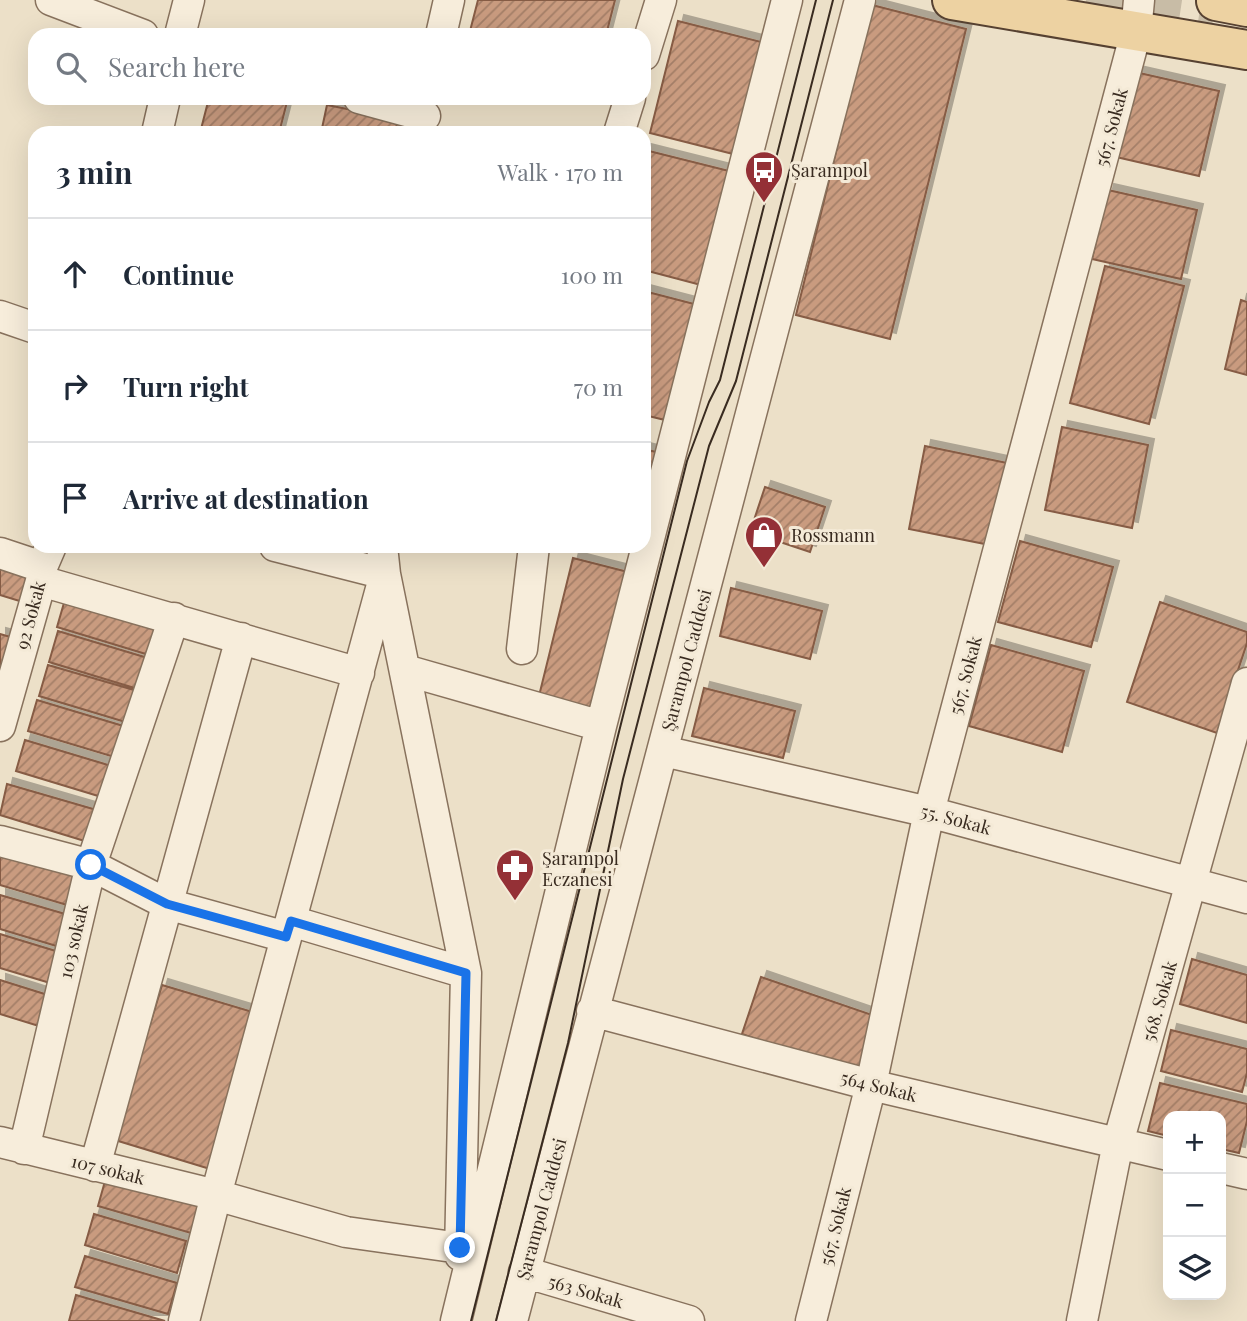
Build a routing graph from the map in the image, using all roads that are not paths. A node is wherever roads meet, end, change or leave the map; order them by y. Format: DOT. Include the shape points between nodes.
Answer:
graph roads {
  1 [pos="51,0"];
  2 [pos="189,0"];
  3 [pos="449,0"];
  4 [pos="662,0"];
  5 [pos="787,0"];
  6 [pos="860,0"];
  7 [pos="952,0"];
  8 [pos="1138,16"];
  9 [pos="125,28"];
  10 [pos="182,28"];
  11 [pos="443,28"];
  12 [pos="651,34"];
  13 [pos="1247,50"];
  14 [pos="163,105"];
  15 [pos="385,105"];
  16 [pos="628,105"];
  17 [pos="425,116"];
  18 [pos="159,126"];
  19 [pos="621,126"];
  20 [pos="0,316"];
  21 [pos="28,326"];
  22 [pos="651,531"];
  23 [pos="0,553"];
  24 [pos="330,553"];
  25 [pos="533,553"];
  26 [pos="645,553"];
  27 [pos="384,560"];
  28 [pos="44,565"];
  29 [pos="174,618"];
  30 [pos="241,638"];
  31 [pos="522,649"];
  32 [pos="405,670"];
  33 [pos="359,673"];
  34 [pos="1247,683"];
  35 [pos="0,726"];
  36 [pos="601,726"];
  37 [pos="663,751"];
  38 [pos="929,812"];
  39 [pos="0,841"];
  40 [pos="91,865"];
  41 [pos="1192,883"];
  42 [pos="1247,898"];
  43 [pos="167,904"];
  44 [pos="288,929"];
  45 [pos="466,973"];
  46 [pos="592,1011"];
  47 [pos="871,1085"];
  48 [pos="1118,1143"];
  49 [pos="12,1146"];
  50 [pos="1163,1154"];
  51 [pos="95,1166"];
  52 [pos="1226,1169"];
  53 [pos="1247,1174"];
  54 [pos="216,1195"];
  55 [pos="460,1248"];
  56 [pos="524,1272"];
  57 [pos="184,1321"];
  58 [pos="456,1321"];
  59 [pos="512,1321"];
  60 [pos="689,1321"];
  61 [pos="811,1321"];
  62 [pos="1082,1321"];
  1 -- 9 [label="street"];
  2 -- 10 [label="street"];
  3 -- 11 [label="street"];
  4 -- 12 [label="street"];
  5 -- 22 [label="street"];
  6 -- 37 [label="street, Şarampol Caddesi"];
  7 -- 8 [label="main road"];
  8 -- 13 [label="main road"];
  8 -- 38 [label="street, 567. Sokak"];
  14 -- 18 [label="street"];
  15 -- 17 [label="street"];
  16 -- 19 [label="street"];
  20 -- 21 [label="street"];
  23 -- 28 [label="street"];
  24 -- 27 [label="street"];
  25 -- 31 [label="street"];
  26 -- 36 [label="street"];
  27 -- 32 [label="street"];
  27 -- 33 [label="street"];
  28 -- 29 [label="street"];
  28 -- 35 [label="street, 92 Sokak"];
  29 -- 30 [label="street"];
  29 -- 40 [label="street, 103 sokak"];
  30 -- 33 [label="street"];
  30 -- 43 [label="street"];
  32 -- 36 [label="street"];
  32 -- 45 [label="street"];
  33 -- 44 [label="street"];
  34 -- 41 [label="street, 568. Sokak"];
  36 -- 58 [label="street"];
  37 -- 38 [label="street, 55. Sokak"];
  37 -- 46 [label="street, Şarampol Caddesi"];
  38 -- 41 [label="street, 55. Sokak"];
  38 -- 47 [label="street, 567. Sokak"];
  39 -- 40 [label="street"];
  40 -- 43 [label="street"];
  40 -- 49 [label="street, 103 sokak"];
  41 -- 42 [label="street, 55. Sokak"];
  41 -- 48 [label="street, 568. Sokak"];
  43 -- 44 [label="street"];
  43 -- 51 [label="street"];
  44 -- 45 [label="street"];
  44 -- 54 [label="street"];
  45 -- 55 [label="street"];
  46 -- 47 [label="street, 564 Sokak"];
  46 -- 56 [label="street, Şarampol Caddesi"];
  47 -- 48 [label="street, 564 Sokak"];
  47 -- 61 [label="street, 567. Sokak"];
  48 -- 50 [label="street, 564 Sokak"];
  48 -- 62 [label="street, 568. Sokak"];
  49 -- 51 [label="street, 107 sokak"];
  51 -- 54 [label="street, 107 sokak"];
  52 -- 53 [label="street"];
  54 -- 55 [label="street, 107 sokak" via="346,1232"];
  54 -- 57 [label="street"];
  55 -- 58 [label="street"];
  56 -- 59 [label="street, Şarampol Caddesi"];
  56 -- 60 [label="street, 563 Sokak"];
}
